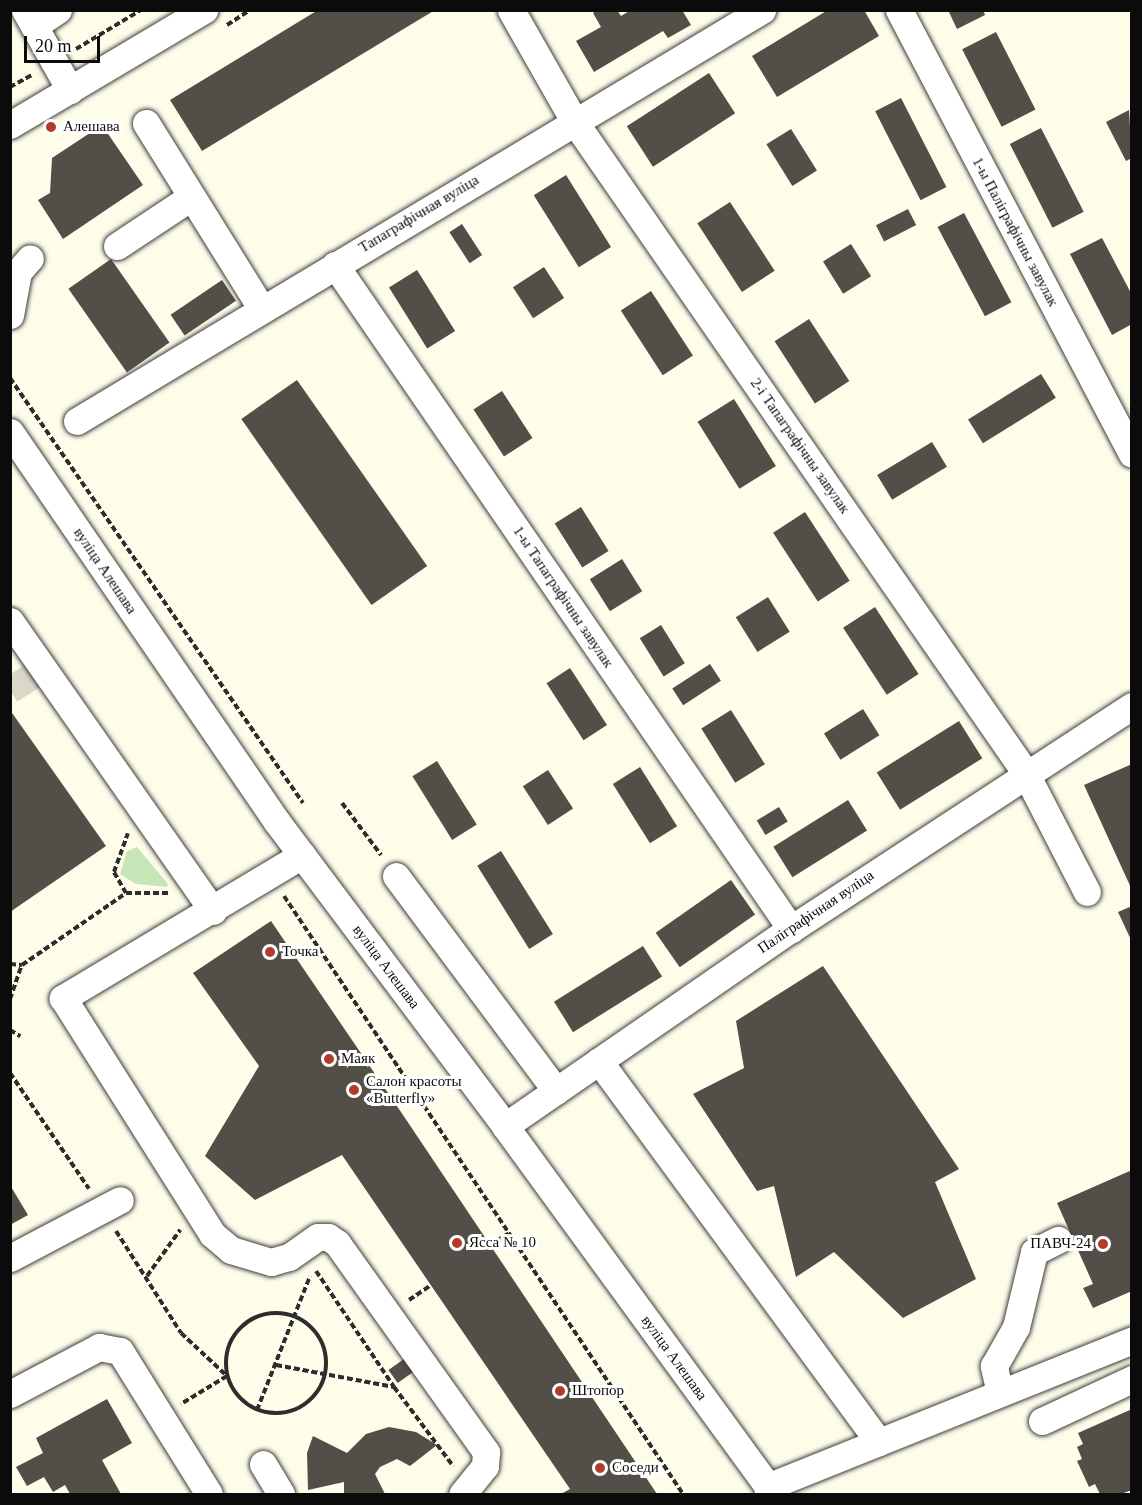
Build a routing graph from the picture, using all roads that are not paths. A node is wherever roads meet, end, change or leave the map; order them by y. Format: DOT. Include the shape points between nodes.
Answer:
graph roads {
  1 [pos="58,10"];
  2 [pos="204,10"];
  3 [pos="762,10"];
  4 [pos="899,10"];
  5 [pos="519,13"];
  6 [pos="30,18"];
  7 [pos="70,90"];
  8 [pos="574,121"];
  9 [pos="146,123"];
  10 [pos="10,125"];
  11 [pos="191,197"];
  12 [pos="117,246"];
  13 [pos="30,258"];
  14 [pos="335,265"];
  15 [pos="262,309"];
  16 [pos="10,315"];
  17 [pos="77,421"];
  18 [pos="10,432"];
  19 [pos="1131,454"];
  20 [pos="10,621"];
  21 [pos="1131,706"];
  22 [pos="1026,772"];
  23 [pos="302,855"];
  24 [pos="396,876"];
  25 [pos="1088,892"];
  26 [pos="207,902"];
  27 [pos="791,929"];
  28 [pos="599,1061"];
  29 [pos="556,1091"];
  30 [pos="505,1126"];
  31 [pos="111,1205"];
  32 [pos="1059,1240"];
  33 [pos="10,1258"];
  34 [pos="1131,1340"];
  35 [pos="1131,1379"];
  36 [pos="1000,1393"];
  37 [pos="10,1394"];
  38 [pos="1042,1421"];
  39 [pos="879,1442"];
  40 [pos="263,1464"];
  41 [pos="465,1490"];
  42 [pos="770,1491"];
  43 [pos="209,1494"];
  44 [pos="281,1494"];
  1 -- 6 [label="street"];
  2 -- 7 [label="street"];
  3 -- 8 [label="street, Тапаграфічная вуліца"];
  4 -- 19 [label="street, 1-ы Паліграфічны завулак"];
  5 -- 8 [label="street, 2-і Тапаграфічны завулак"];
  6 -- 7 [label="street"];
  7 -- 10 [label="street"];
  8 -- 14 [label="street, Тапаграфічная вуліца"];
  8 -- 22 [label="street, 2-і Тапаграфічны завулак"];
  9 -- 11 [label="street"];
  11 -- 12 [label="street"];
  11 -- 15 [label="street"];
  13 -- 16 [label="street" via="18,272"];
  14 -- 15 [label="street, Тапаграфічная вуліца"];
  14 -- 27 [label="street, 1-ы Тапаграфічны завулак"];
  15 -- 17 [label="street, Тапаграфічная вуліца"];
  18 -- 23 [label="street, вуліца Алешава"];
  20 -- 26 [label="street"];
  21 -- 22 [label="street, Паліграфічная вуліца"];
  22 -- 25 [label="street, 2-і Тапаграфічны завулак"];
  22 -- 27 [label="street, Паліграфічная вуліца"];
  23 -- 26 [label="street" via="270,875"];
  23 -- 30 [label="street, вуліца Алешава"];
  24 -- 29 [label="street"];
  26 -- 41 [label="street" via="63,998 212,1234 231,1250 250,1259 270,1262 289,1257 318,1237 328,1237 337,1243 486,1452 485,1466"];
  27 -- 28 [label="street, Паліграфічная вуліца"];
  28 -- 29 [label="street, Паліграфічная вуліца"];
  28 -- 39 [label="street"];
  29 -- 30 [label="street, Паліграфічная вуліца"];
  30 -- 42 [label="street, вуліца Алешава"];
  31 -- 33 [label="street"];
  32 -- 36 [label="street" via="1034,1252 1016,1327 994,1366"];
  34 -- 36 [label="street"];
  35 -- 38 [label="street"];
  36 -- 39 [label="street"];
  37 -- 43 [label="street" via="99,1347 110,1346 128,1360"];
  39 -- 42 [label="street"];
  40 -- 44 [label="street"];
}
